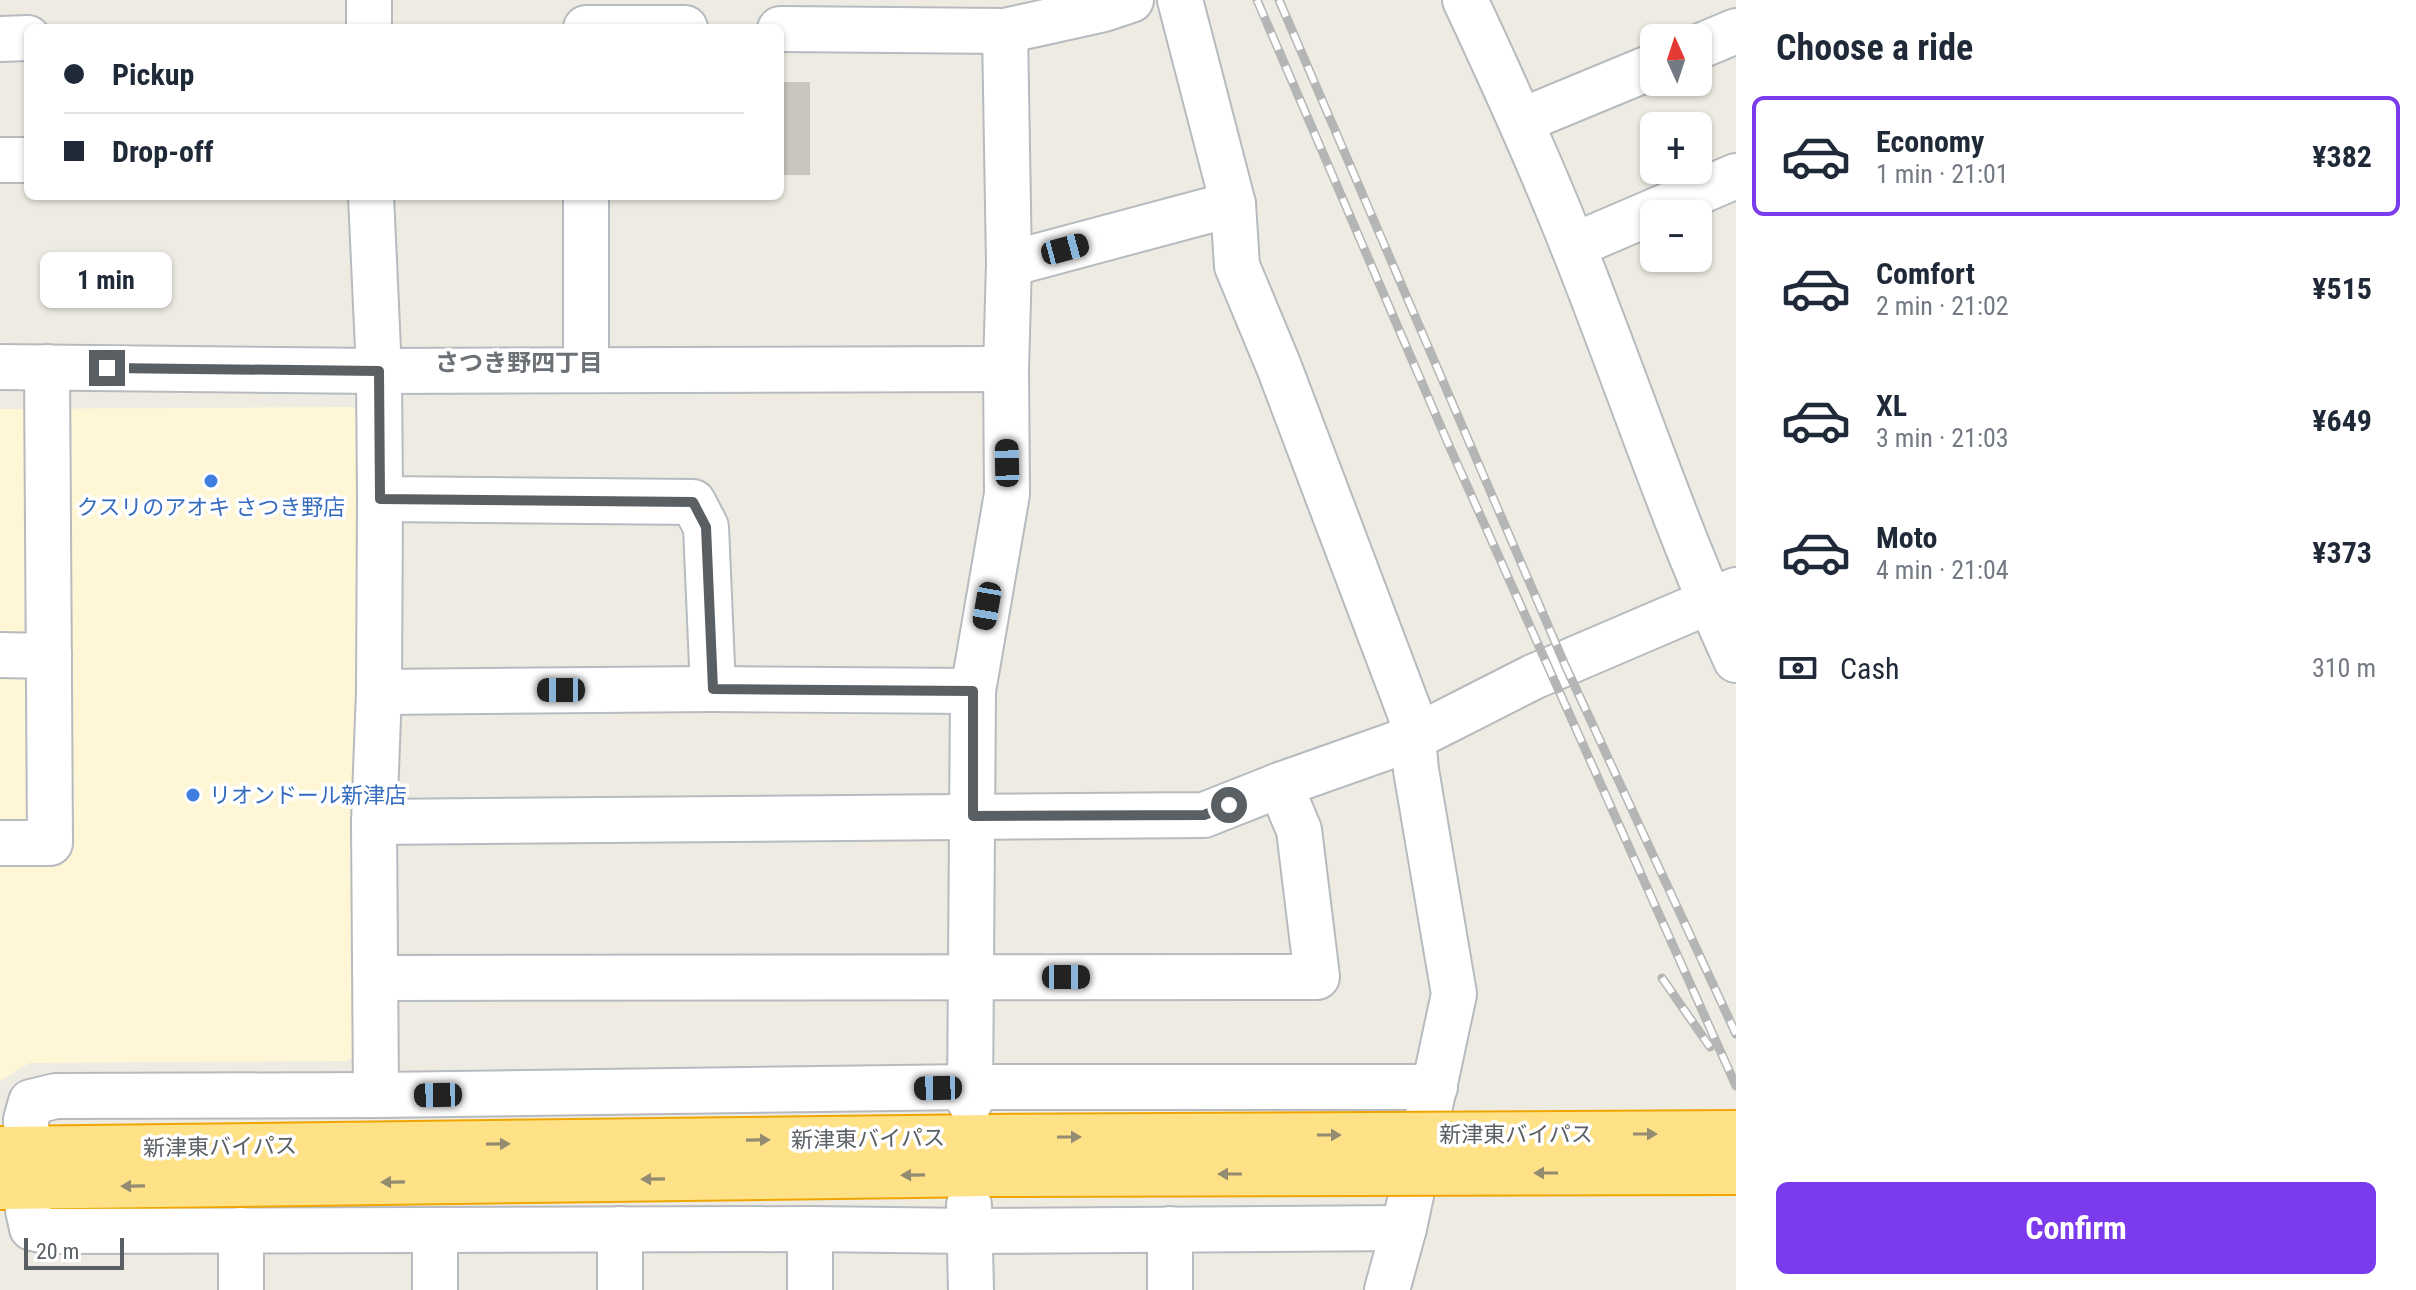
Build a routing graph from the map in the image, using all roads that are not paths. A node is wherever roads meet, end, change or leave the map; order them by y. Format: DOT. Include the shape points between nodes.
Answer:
graph roads {
  1 [pos="369,0"];
  2 [pos="585,0"];
  3 [pos="1131,0"];
  4 [pos="1180,0"];
  5 [pos="1465,0"];
  6 [pos="369,24"];
  7 [pos="586,24"];
  8 [pos="784,29"];
  9 [pos="1005,31"];
  10 [pos="1736,31"];
  11 [pos="24,38"];
  12 [pos="0,39"];
  13 [pos="1712,41"];
  14 [pos="1640,72"];
  15 [pos="1521,121"];
  16 [pos="0,160"];
  17 [pos="24,160"];
  18 [pos="1736,176"];
  19 [pos="371,200"];
  20 [pos="586,200"];
  21 [pos="1233,204"];
  22 [pos="1573,246"];
  23 [pos="1009,264"];
  24 [pos="0,367"];
  25 [pos="47,367"];
  26 [pos="1006,369"];
  27 [pos="586,370"];
  28 [pos="379,371"];
  29 [pos="380,499"];
  30 [pos="1722,595"];
  31 [pos="0,655"];
  32 [pos="49,656"];
  33 [pos="1736,660"];
  34 [pos="713,689"];
  35 [pos="973,691"];
  36 [pos="379,692"];
  37 [pos="1413,738"];
  38 [pos="1280,785"];
  39 [pos="973,816"];
  40 [pos="374,822"];
  41 [pos="0,843"];
  42 [pos="972,977"];
  43 [pos="376,978"];
  44 [pos="1435,1087"];
  45 [pos="376,1095"];
  46 [pos="1736,1133"];
  47 [pos="977,1156"];
  48 [pos="14,1168"];
  49 [pos="1736,1172"];
  50 [pos="1404,1228"];
  51 [pos="620,1229"];
  52 [pos="810,1229"];
  53 [pos="1170,1229"];
  54 [pos="241,1230"];
  55 [pos="435,1230"];
  56 [pos="241,1290"];
  57 [pos="435,1290"];
  58 [pos="620,1290"];
  59 [pos="810,1290"];
  60 [pos="971,1290"];
  61 [pos="1170,1290"];
  62 [pos="1387,1290"];
  1 -- 6 [label="street"];
  2 -- 7 [label="street"];
  3 -- 9 [label="street"];
  4 -- 21 [label="street"];
  5 -- 15 [label="street"];
  8 -- 9 [label="street"];
  9 -- 23 [label="street"];
  10 -- 13 [label="street"];
  11 -- 12 [label="street"];
  14 -- 15 [label="street"];
  15 -- 22 [label="street"];
  16 -- 17 [label="street"];
  18 -- 22 [label="street"];
  19 -- 28 [label="street"];
  20 -- 27 [label="street"];
  21 -- 23 [label="street"];
  21 -- 37 [label="street" via="1237,266 1411,716"];
  22 -- 30 [label="street"];
  23 -- 26 [label="street"];
  24 -- 25 [label="street"];
  25 -- 28 [label="street"];
  25 -- 32 [label="street"];
  26 -- 27 [label="street"];
  26 -- 35 [label="street" via="1007,494"];
  27 -- 28 [label="street"];
  28 -- 29 [label="street"];
  29 -- 34 [label="street" via="693,502 706,527"];
  29 -- 36 [label="street"];
  30 -- 33 [label="street"];
  30 -- 37 [label="street" via="1533,677"];
  31 -- 32 [label="street"];
  32 -- 41 [label="street" via="50,843"];
  34 -- 35 [label="street"];
  34 -- 36 [label="street"];
  35 -- 39 [label="street"];
  36 -- 40 [label="street"];
  37 -- 38 [label="street"];
  37 -- 44 [label="street" via="1454,994"];
  38 -- 39 [label="street" via="1204,815"];
  38 -- 42 [label="street" via="1299,830 1317,977"];
  39 -- 40 [label="street"];
  39 -- 42 [label="street"];
  40 -- 43 [label="street"];
  42 -- 43 [label="street"];
  42 -- 47 [label="street"];
  43 -- 45 [label="street"];
  44 -- 47 [label="street"];
  44 -- 50 [label="street"];
  45 -- 47 [label="street"];
  45 -- 48 [label="street" via="56,1096 31,1102"];
  47 -- 46 [label="highway, 新津東バイパス, one-way, bridge"];
  47 -- 48 [label="highway, 新津東バイパス"];
  49 -- 47 [label="highway, 新津東バイパス, one-way, bridge"];
  47 -- 52 [label="street"];
  47 -- 53 [label="street"];
  47 -- 60 [label="street"];
  48 -- 54 [label="street" via="32,1228"];
  50 -- 53 [label="street"];
  50 -- 62 [label="street"];
  51 -- 52 [label="street"];
  51 -- 55 [label="street"];
  51 -- 58 [label="street"];
  52 -- 59 [label="street"];
  53 -- 61 [label="street"];
  54 -- 55 [label="street"];
  54 -- 56 [label="street"];
  55 -- 57 [label="street"];
}
